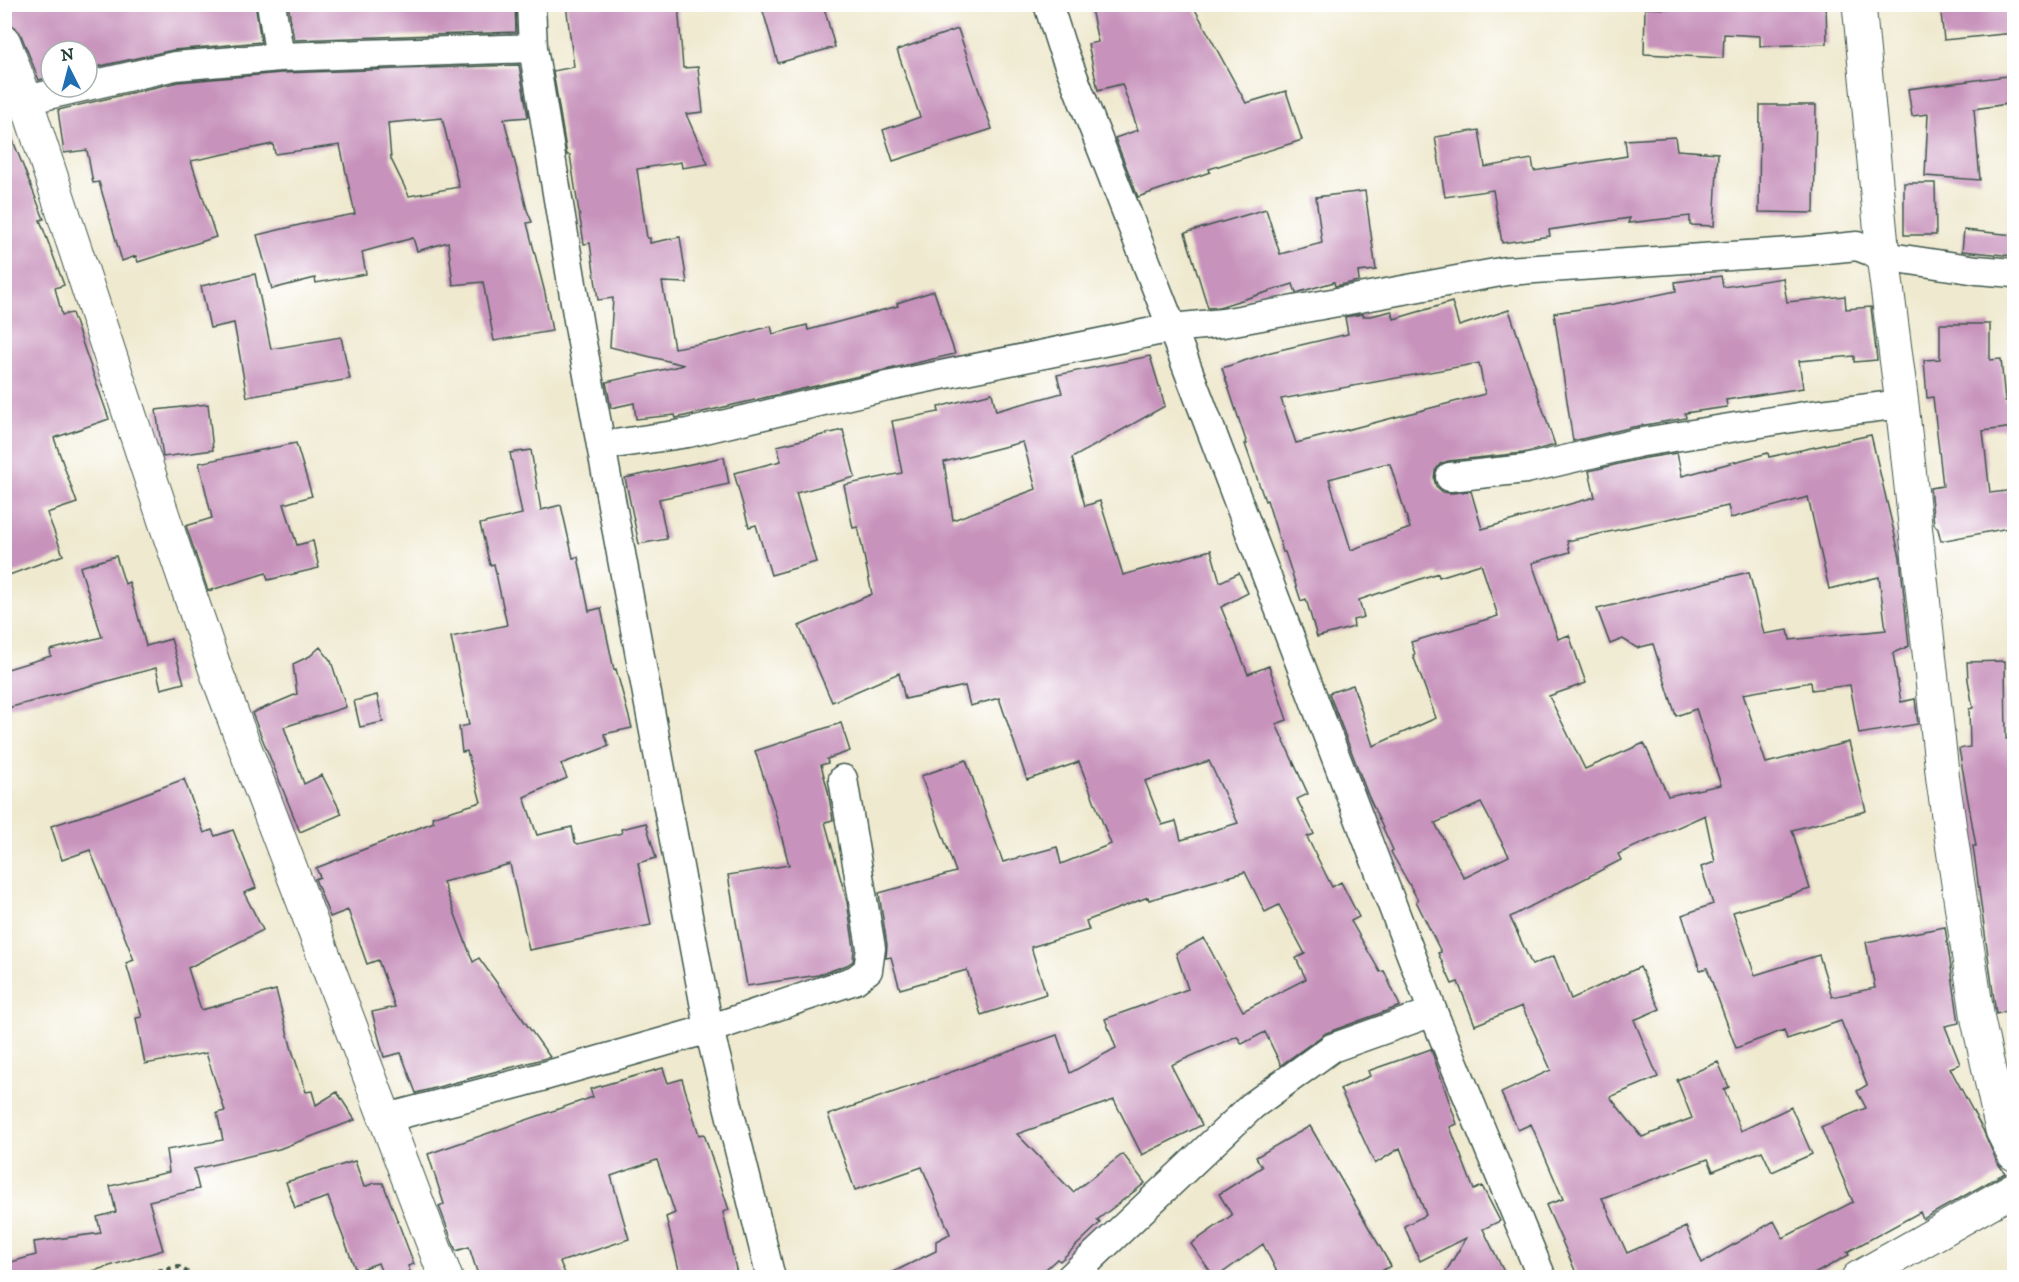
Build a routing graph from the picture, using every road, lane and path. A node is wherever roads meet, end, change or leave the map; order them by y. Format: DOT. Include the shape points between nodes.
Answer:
graph roads {
  1 [pos="271,4"];
  2 [pos="531,4"];
  3 [pos="1048,4"];
  4 [pos="1859,4"];
  5 [pos="4,42"];
  6 [pos="533,48"];
  7 [pos="280,57"];
  8 [pos="26,100"];
  9 [pos="1883,256"];
  10 [pos="2014,273"];
  11 [pos="1172,328"];
  12 [pos="1902,404"];
  13 [pos="601,446"];
  14 [pos="1450,477"];
  15 [pos="843,780"];
  16 [pos="1433,1012"];
  17 [pos="708,1029"];
  18 [pos="386,1118"];
  19 [pos="2014,1154"];
  20 [pos="2011,1202"];
  21 [pos="114,1278"];
  22 [pos="197,1278"];
  23 [pos="446,1278"];
  24 [pos="771,1278"];
  25 [pos="1070,1278"];
  26 [pos="1542,1278"];
  27 [pos="1858,1278"];
  1 -- 7 [label="street"];
  2 -- 6 [label="street"];
  3 -- 11 [label="street"];
  4 -- 9 [label="street"];
  5 -- 8 [label="street"];
  6 -- 7 [label="street"];
  6 -- 13 [label="street"];
  7 -- 8 [label="street" via="175,66"];
  8 -- 18 [label="street" via="217,674"];
  9 -- 10 [label="street"];
  9 -- 11 [label="street" via="1857,246 1506,271 1223,323"];
  9 -- 12 [label="street"];
  11 -- 13 [label="street" via="887,386 688,433"];
  11 -- 16 [label="street"];
  12 -- 14 [label="street" via="1637,443 1526,469"];
  12 -- 19 [label="street" via="1960,903 1978,1020 2002,1130"];
  13 -- 17 [label="street"];
  15 -- 17 [label="street" via="871,948 868,970 855,980"];
  16 -- 25 [label="street" via="1332,1048 1252,1106"];
  16 -- 26 [label="street"];
  17 -- 18 [label="street"];
  17 -- 24 [label="street"];
  18 -- 23 [label="street"];
  20 -- 27 [label="street"];
  21 -- 22 [label="path" via="179,1267"];
}
